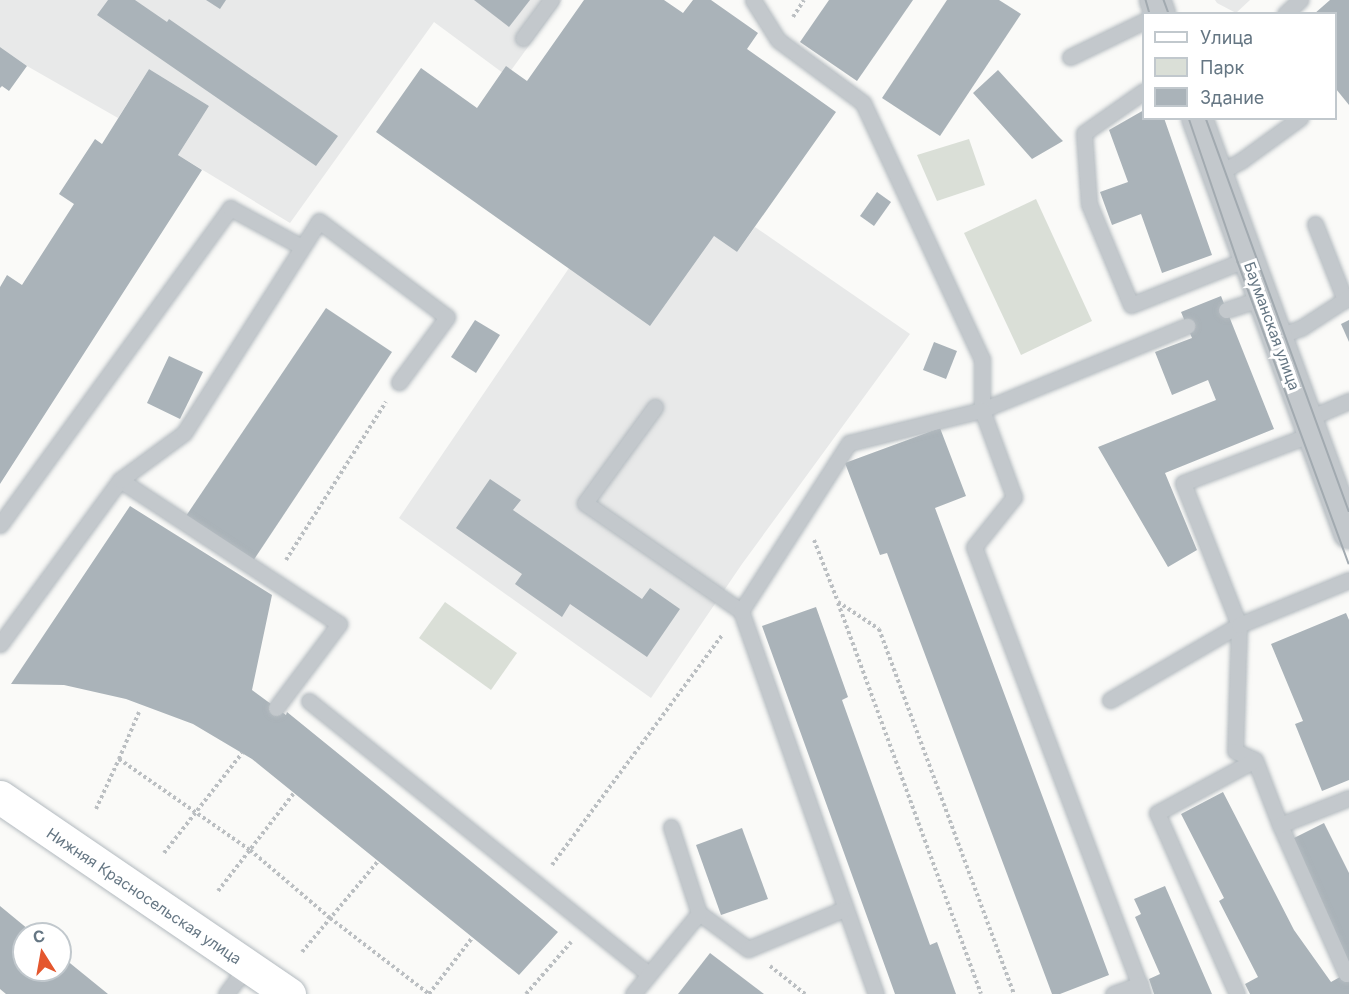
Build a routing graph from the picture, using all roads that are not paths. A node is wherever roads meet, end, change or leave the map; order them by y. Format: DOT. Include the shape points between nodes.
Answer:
graph roads {
  1 [pos="551,0"];
  2 [pos="753,0"];
  3 [pos="1300,0"];
  4 [pos="1287,12"];
  5 [pos="1142,21"];
  6 [pos="523,38"];
  7 [pos="1070,57"];
  8 [pos="1142,92"];
  9 [pos="1198,120"];
  10 [pos="1297,120"];
  11 [pos="1217,174"];
  12 [pos="1316,224"];
  13 [pos="302,247"];
  14 [pos="1247,259"];
  15 [pos="1262,297"];
  16 [pos="1347,299"];
  17 [pos="1226,310"];
  18 [pos="1187,326"];
  19 [pos="1276,337"];
  20 [pos="399,382"];
  21 [pos="1349,401"];
  22 [pos="655,407"];
  23 [pos="982,410"];
  24 [pos="1310,427"];
  25 [pos="120,480"];
  26 [pos="0,525"];
  27 [pos="1349,533"];
  28 [pos="1349,580"];
  29 [pos="741,610"];
  30 [pos="1239,625"];
  31 [pos="0,644"];
  32 [pos="1110,700"];
  33 [pos="309,701"];
  34 [pos="276,708"];
  35 [pos="1255,760"];
  36 [pos="0,796"];
  37 [pos="1349,798"];
  38 [pos="1280,825"];
  39 [pos="671,827"];
  40 [pos="844,909"];
  41 [pos="699,913"];
  42 [pos="247,966"];
  43 [pos="649,974"];
  44 [pos="1346,974"];
  45 [pos="1142,989"];
  46 [pos="226,994"];
  47 [pos="289,994"];
  48 [pos="633,994"];
  49 [pos="876,994"];
  50 [pos="1113,994"];
  51 [pos="1237,994"];
  1 -- 6 [label="lane"];
  2 -- 23 [label="lane" via="778,40 863,103 982,359"];
  3 -- 4 [label="lane"];
  5 -- 7 [label="lane"];
  8 -- 14 [label="lane" via="1083,133 1089,204 1131,305"];
  9 -- 11 [label="street, Бауманская улица"];
  10 -- 11 [label="lane"];
  11 -- 14 [label="street, Бауманская улица"];
  12 -- 16 [label="lane"];
  13 -- 20 [label="lane" via="319,221 447,317"];
  13 -- 25 [label="lane" via="184,433"];
  13 -- 26 [label="lane" via="230,208"];
  14 -- 15 [label="street, Бауманская улица"];
  15 -- 17 [label="lane"];
  15 -- 19 [label="street, Бауманская улица"];
  16 -- 19 [label="lane" via="1301,328"];
  18 -- 23 [label="lane"];
  19 -- 24 [label="street, Бауманская улица"];
  21 -- 24 [label="lane"];
  22 -- 29 [label="lane" via="585,503"];
  23 -- 29 [label="lane" via="849,443"];
  23 -- 45 [label="lane" via="1014,497 974,547"];
  24 -- 27 [label="street, Бауманская улица"];
  24 -- 30 [label="lane" via="1184,483"];
  25 -- 31 [label="lane"];
  25 -- 34 [label="lane" via="339,624"];
  28 -- 30 [label="lane"];
  29 -- 40 [label="lane"];
  30 -- 32 [label="lane"];
  30 -- 35 [label="lane" via="1235,751"];
  33 -- 43 [label="lane"];
  35 -- 38 [label="lane"];
  35 -- 51 [label="lane" via="1157,813"];
  36 -- 42 [label="street, Нижняя Красносельская улица"];
  37 -- 38 [label="lane"];
  38 -- 44 [label="lane"];
  39 -- 41 [label="lane"];
  40 -- 41 [label="lane" via="748,949"];
  40 -- 49 [label="lane"];
  41 -- 43 [label="lane"];
  42 -- 46 [label="lane"];
  42 -- 47 [label="street, Нижняя Красносельская улица"];
  43 -- 48 [label="lane"];
  45 -- 50 [label="lane"];
}
